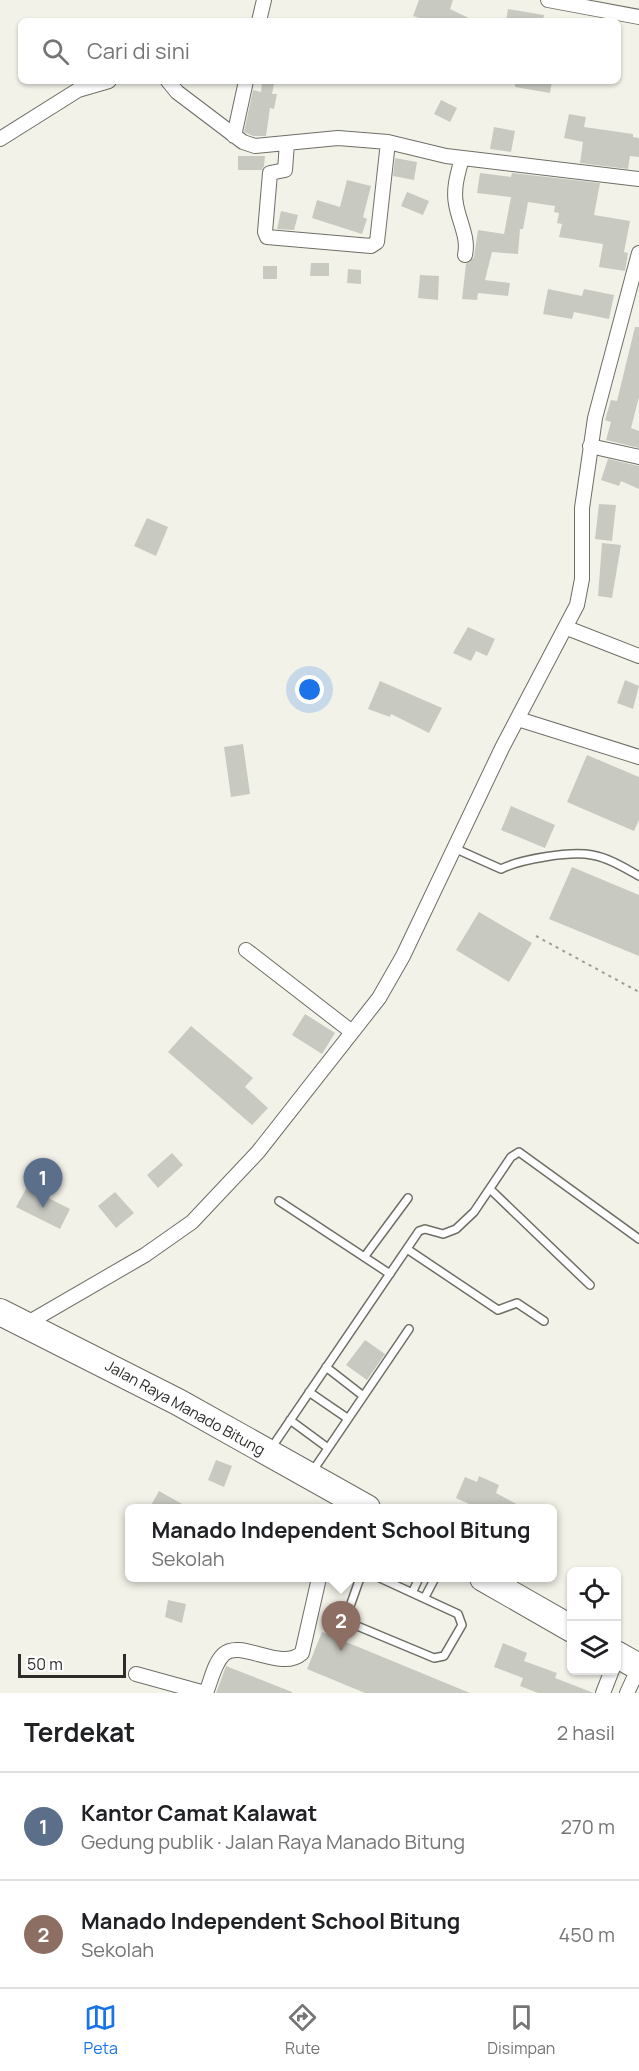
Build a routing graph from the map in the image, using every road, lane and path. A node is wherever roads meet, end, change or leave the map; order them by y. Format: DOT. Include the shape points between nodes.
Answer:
graph roads {
  1 [pos="264,0"];
  2 [pos="548,0"];
  3 [pos="639,17"];
  4 [pos="260,18"];
  5 [pos="99,84"];
  6 [pos="170,84"];
  7 [pos="245,84"];
  8 [pos="234,136"];
  9 [pos="0,140"];
  10 [pos="388,142"];
  11 [pos="287,143"];
  12 [pos="462,158"];
  13 [pos="639,179"];
  14 [pos="639,253"];
  15 [pos="465,255"];
  16 [pos="626,309"];
  17 [pos="639,316"];
  18 [pos="590,446"];
  19 [pos="639,457"];
  20 [pos="567,628"];
  21 [pos="639,656"];
  22 [pos="518,719"];
  23 [pos="639,757"];
  24 [pos="454,848"];
  25 [pos="639,876"];
  26 [pos="536,936"];
  27 [pos="246,950"];
  28 [pos="639,992"];
  29 [pos="352,1032"];
  30 [pos="491,1190"];
  31 [pos="408,1198"];
  32 [pos="279,1201"];
  33 [pos="639,1239"];
  34 [pos="407,1250"];
  35 [pos="365,1256"];
  36 [pos="390,1274"];
  37 [pos="590,1285"];
  38 [pos="0,1312"];
  39 [pos="544,1321"];
  40 [pos="26,1324"];
  41 [pos="409,1329"];
  42 [pos="326,1367"];
  43 [pos="309,1392"];
  44 [pos="362,1395"];
  45 [pos="348,1418"];
  46 [pos="291,1420"];
  47 [pos="328,1448"];
  48 [pos="267,1454"];
  49 [pos="310,1477"];
  50 [pos="352,1504"];
  51 [pos="318,1582"];
  52 [pos="359,1582"];
  53 [pos="390,1582"];
  54 [pos="417,1582"];
  55 [pos="433,1582"];
  56 [pos="490,1582"];
  57 [pos="413,1591"];
  58 [pos="425,1597"];
  59 [pos="567,1626"];
  60 [pos="624,1662"];
  61 [pos="136,1674"];
  62 [pos="205,1693"];
  63 [pos="603,1693"];
  64 [pos="627,1693"];
  1 -- 4 [label="street"];
  2 -- 3 [label="street"];
  5 -- 9 [label="street" via="78,90"];
  6 -- 8 [label="street"];
  7 -- 8 [label="street"];
  8 -- 11 [label="street" via="255,146"];
  10 -- 11 [label="street" via="338,138"];
  10 -- 11 [label="street" via="377,242 371,246 267,237 270,173 285,170"];
  10 -- 12 [label="street"];
  12 -- 13 [label="street"];
  12 -- 15 [label="street" via="455,203 467,245"];
  14 -- 16 [label="street"];
  16 -- 17 [label="street"];
  16 -- 18 [label="street"];
  18 -- 19 [label="street"];
  18 -- 20 [label="street" via="582,508 582,579 578,605"];
  20 -- 21 [label="street"];
  20 -- 22 [label="street"];
  22 -- 23 [label="street"];
  22 -- 24 [label="street"];
  24 -- 25 [label="lane" via="501,869 524,860 591,855"];
  24 -- 29 [label="street" via="403,956 379,998"];
  26 -- 28 [label="path"];
  27 -- 29 [label="street"];
  29 -- 40 [label="street" via="258,1152 192,1222"];
  30 -- 33 [label="lane" via="511,1157 523,1153"];
  30 -- 34 [label="lane" via="456,1229 443,1234 419,1231"];
  30 -- 37 [label="lane"];
  31 -- 35 [label="lane"];
  32 -- 35 [label="lane"];
  34 -- 36 [label="lane"];
  34 -- 39 [label="lane" via="498,1310 517,1302"];
  35 -- 36 [label="lane"];
  36 -- 42 [label="lane"];
  38 -- 40 [label="highway, Jalan Raya Manado Bitung"];
  40 -- 48 [label="highway, Jalan Raya Manado Bitung" via="178,1402"];
  41 -- 44 [label="lane"];
  42 -- 43 [label="lane"];
  42 -- 44 [label="lane"];
  43 -- 45 [label="lane"];
  43 -- 46 [label="lane"];
  44 -- 45 [label="lane"];
  45 -- 47 [label="lane"];
  46 -- 47 [label="lane"];
  46 -- 48 [label="lane"];
  47 -- 49 [label="lane"];
  48 -- 49 [label="highway, Jalan Raya Manado Bitung"];
  49 -- 50 [label="highway, Jalan Raya Manado Bitung"];
  51 -- 62 [label="street" via="302,1653 289,1660 229,1651 219,1661"];
  52 -- 58 [label="lane" via="349,1609 350,1623 439,1658 447,1653 462,1621 458,1614"];
  53 -- 57 [label="lane"];
  54 -- 57 [label="lane"];
  55 -- 58 [label="lane"];
  56 -- 59 [label="highway"];
  57 -- 58 [label="lane"];
  60 -- 63 [label="street"];
  60 -- 64 [label="street"];
  61 -- 62 [label="street"];
}
